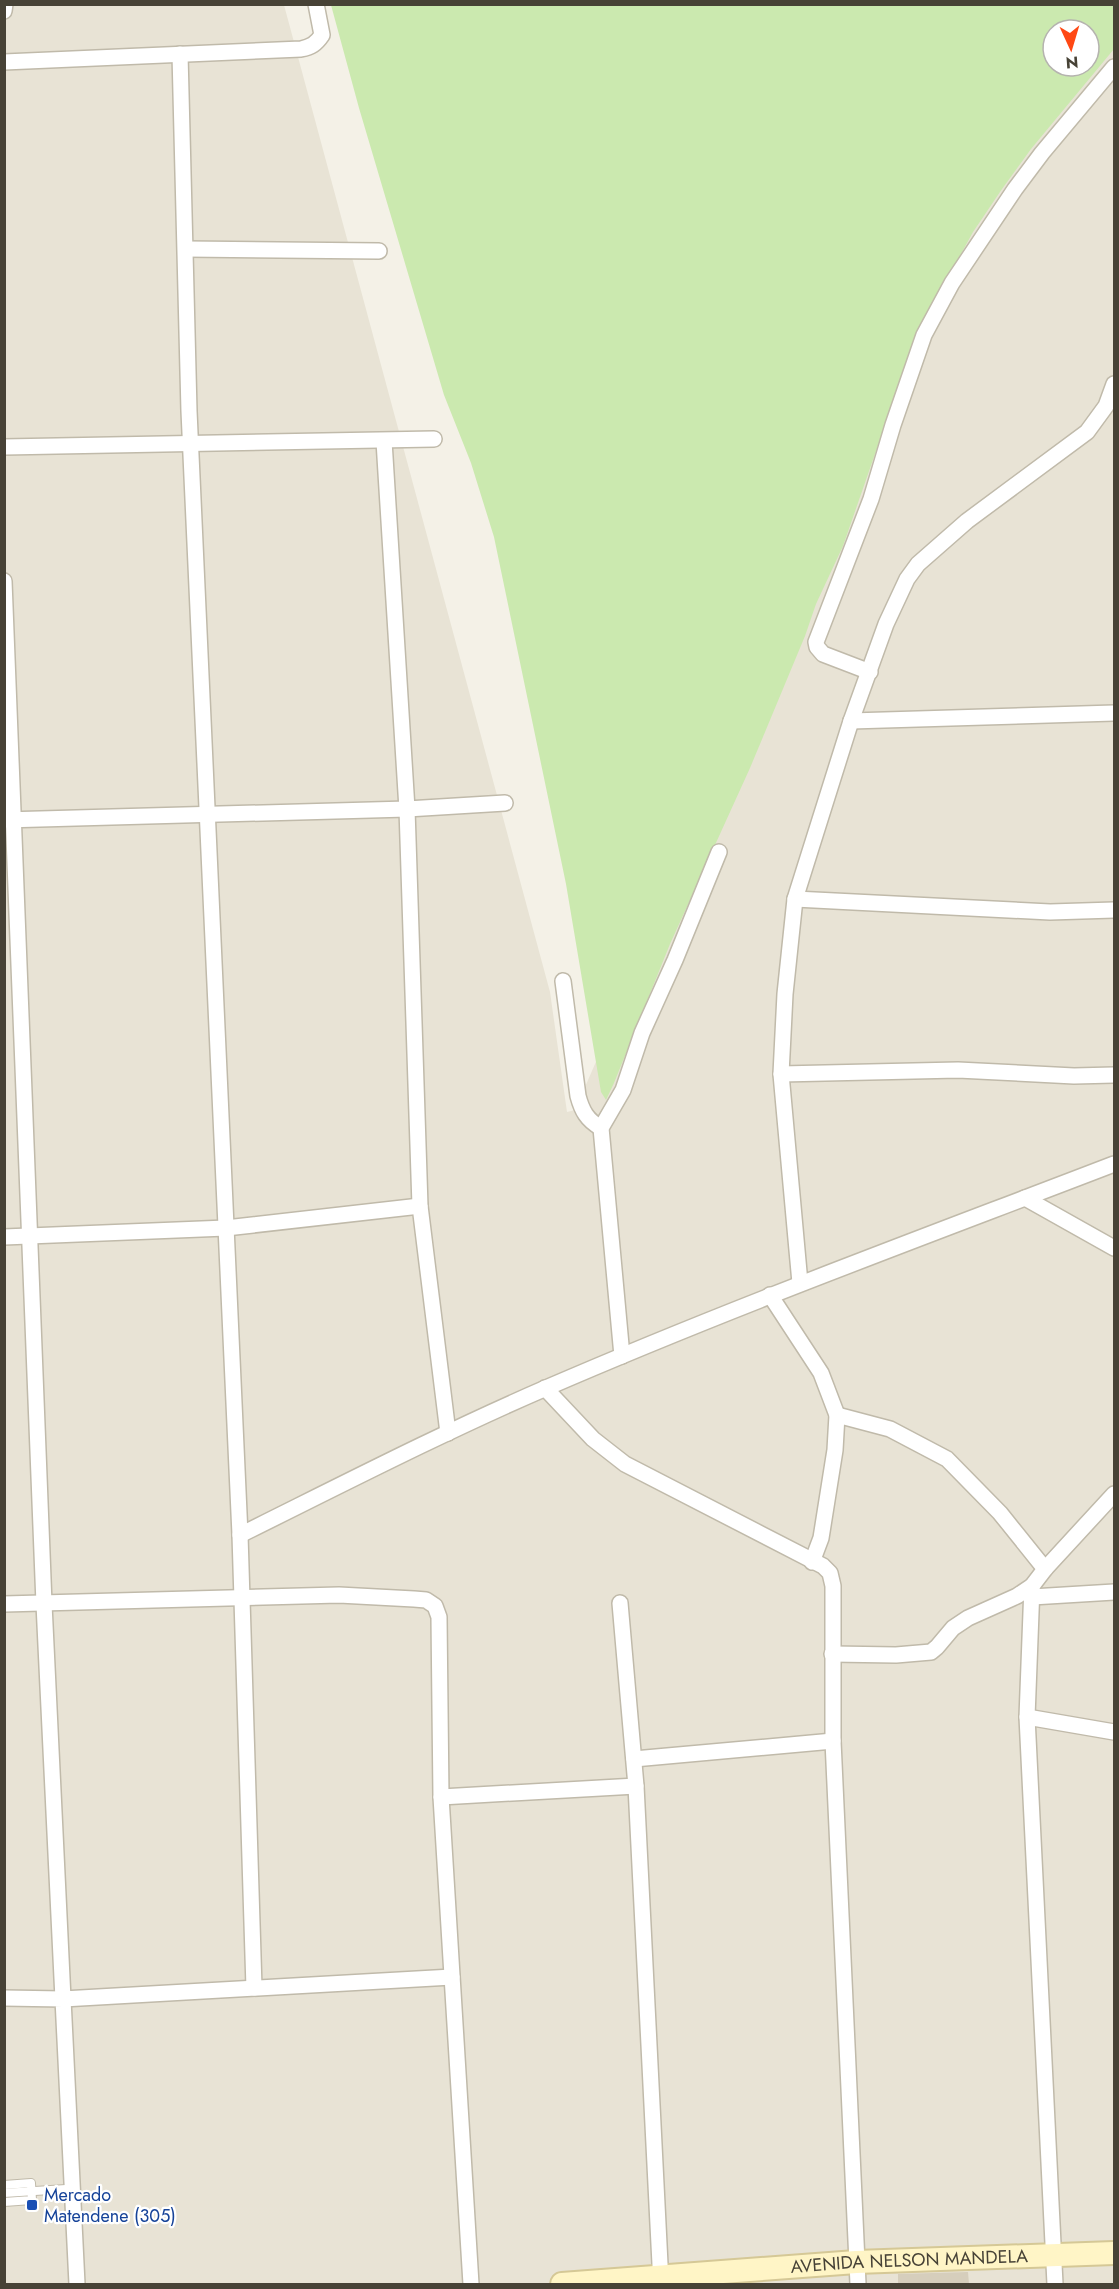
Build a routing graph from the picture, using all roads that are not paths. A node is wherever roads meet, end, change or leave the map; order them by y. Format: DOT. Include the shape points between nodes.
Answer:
graph roads {
  1 [pos="4,4"];
  2 [pos="316,4"];
  3 [pos="4,11"];
  4 [pos="180,54"];
  5 [pos="4,62"];
  6 [pos="1114,67"];
  7 [pos="186,249"];
  8 [pos="379,251"];
  9 [pos="1114,384"];
  10 [pos="434,439"];
  11 [pos="384,441"];
  12 [pos="191,442"];
  13 [pos="4,447"];
  14 [pos="4,581"];
  15 [pos="870,672"];
  16 [pos="1114,713"];
  17 [pos="850,721"];
  18 [pos="505,803"];
  19 [pos="407,809"];
  20 [pos="209,815"];
  21 [pos="9,820"];
  22 [pos="719,852"];
  23 [pos="795,899"];
  24 [pos="1114,910"];
  25 [pos="563,981"];
  26 [pos="781,1074"];
  27 [pos="1114,1075"];
  28 [pos="601,1128"];
  29 [pos="1114,1164"];
  30 [pos="1025,1198"];
  31 [pos="420,1206"];
  32 [pos="226,1228"];
  33 [pos="30,1236"];
  34 [pos="4,1237"];
  35 [pos="1114,1248"];
  36 [pos="800,1283"];
  37 [pos="770,1295"];
  38 [pos="622,1356"];
  39 [pos="545,1388"];
  40 [pos="837,1415"];
  41 [pos="448,1433"];
  42 [pos="1114,1494"];
  43 [pos="240,1535"];
  44 [pos="812,1562"];
  45 [pos="1044,1569"];
  46 [pos="1032,1592"];
  47 [pos="1114,1592"];
  48 [pos="242,1598"];
  49 [pos="620,1603"];
  50 [pos="4,1604"];
  51 [pos="44,1604"];
  52 [pos="832,1654"];
  53 [pos="1027,1717"];
  54 [pos="1114,1732"];
  55 [pos="833,1741"];
  56 [pos="634,1759"];
  57 [pos="636,1786"];
  58 [pos="441,1797"];
  59 [pos="452,1977"];
  60 [pos="254,1988"];
  61 [pos="4,1998"];
  62 [pos="63,2000"];
  63 [pos="4,2185"];
  64 [pos="32,2191"];
  65 [pos="4,2193"];
  66 [pos="4,2202"];
  67 [pos="1114,2253"];
  68 [pos="1053,2256"];
  69 [pos="857,2273"];
  70 [pos="661,2281"];
  71 [pos="71,2284"];
  72 [pos="77,2284"];
  73 [pos="471,2284"];
  74 [pos="562,2284"];
  75 [pos="1055,2284"];
  1 -- 3 [label="street"];
  2 -- 4 [label="street" via="322,35 311,46"];
  4 -- 5 [label="street"];
  4 -- 7 [label="street"];
  6 -- 15 [label="street" via="1010,197 952,283 924,335 871,499 816,642 823,654"];
  7 -- 8 [label="street"];
  7 -- 12 [label="street"];
  9 -- 15 [label="street" via="1106,406 1087,432 967,521 918,564 886,624"];
  10 -- 11 [label="street"];
  11 -- 12 [label="street"];
  11 -- 19 [label="street"];
  12 -- 13 [label="street"];
  12 -- 20 [label="street"];
  14 -- 21 [label="street"];
  15 -- 17 [label="street"];
  16 -- 17 [label="street"];
  17 -- 23 [label="street"];
  18 -- 19 [label="street"];
  19 -- 20 [label="street"];
  19 -- 31 [label="street"];
  20 -- 21 [label="street"];
  20 -- 32 [label="street"];
  21 -- 33 [label="street"];
  22 -- 28 [label="street" via="642,1033 623,1090"];
  23 -- 24 [label="street" via="1038,911"];
  23 -- 26 [label="street"];
  25 -- 28 [label="street" via="578,1096 589,1121"];
  26 -- 27 [label="street" via="958,1070"];
  26 -- 36 [label="street"];
  28 -- 38 [label="street"];
  29 -- 30 [label="street"];
  30 -- 35 [label="street"];
  30 -- 36 [label="street"];
  31 -- 32 [label="street"];
  31 -- 41 [label="street"];
  32 -- 33 [label="street"];
  32 -- 43 [label="street"];
  33 -- 34 [label="street"];
  33 -- 51 [label="street"];
  36 -- 37 [label="street"];
  37 -- 38 [label="street"];
  37 -- 40 [label="street" via="821,1374"];
  38 -- 39 [label="street"];
  39 -- 41 [label="street"];
  39 -- 44 [label="street" via="593,1440 625,1464"];
  40 -- 44 [label="street" via="821,1538"];
  40 -- 45 [label="street" via="890,1429 948,1459 1000,1513"];
  41 -- 43 [label="street"];
  42 -- 45 [label="street"];
  43 -- 48 [label="street"];
  44 -- 52 [label="street" via="830,1573 833,1586"];
  45 -- 46 [label="street"];
  46 -- 47 [label="street"];
  46 -- 52 [label="street" via="968,1618 931,1652"];
  46 -- 53 [label="street"];
  48 -- 51 [label="street"];
  48 -- 58 [label="street" via="339,1595 426,1600 435,1606 439,1617"];
  48 -- 60 [label="street"];
  49 -- 56 [label="street"];
  50 -- 51 [label="street"];
  51 -- 62 [label="street"];
  52 -- 55 [label="street"];
  53 -- 54 [label="street"];
  53 -- 68 [label="street"];
  55 -- 56 [label="street"];
  55 -- 69 [label="street"];
  56 -- 57 [label="street"];
  57 -- 58 [label="street"];
  57 -- 70 [label="street"];
  58 -- 59 [label="street"];
  59 -- 60 [label="street"];
  59 -- 73 [label="street"];
  60 -- 62 [label="street"];
  61 -- 62 [label="street"];
  62 -- 72 [label="street"];
  63 -- 64 [label="lane" via="31,2183"];
  64 -- 65 [label="lane"];
  64 -- 66 [label="lane" via="32,2200"];
  64 -- 71 [label="lane" via="66,2189"];
  67 -- 68 [label="street, AVENIDA NELSON MANDELA"];
  68 -- 69 [label="street, AVENIDA NELSON MANDELA"];
  68 -- 75 [label="street"];
  69 -- 70 [label="street, AVENIDA NELSON MANDELA"];
  70 -- 74 [label="street, AVENIDA NELSON MANDELA"];
}
